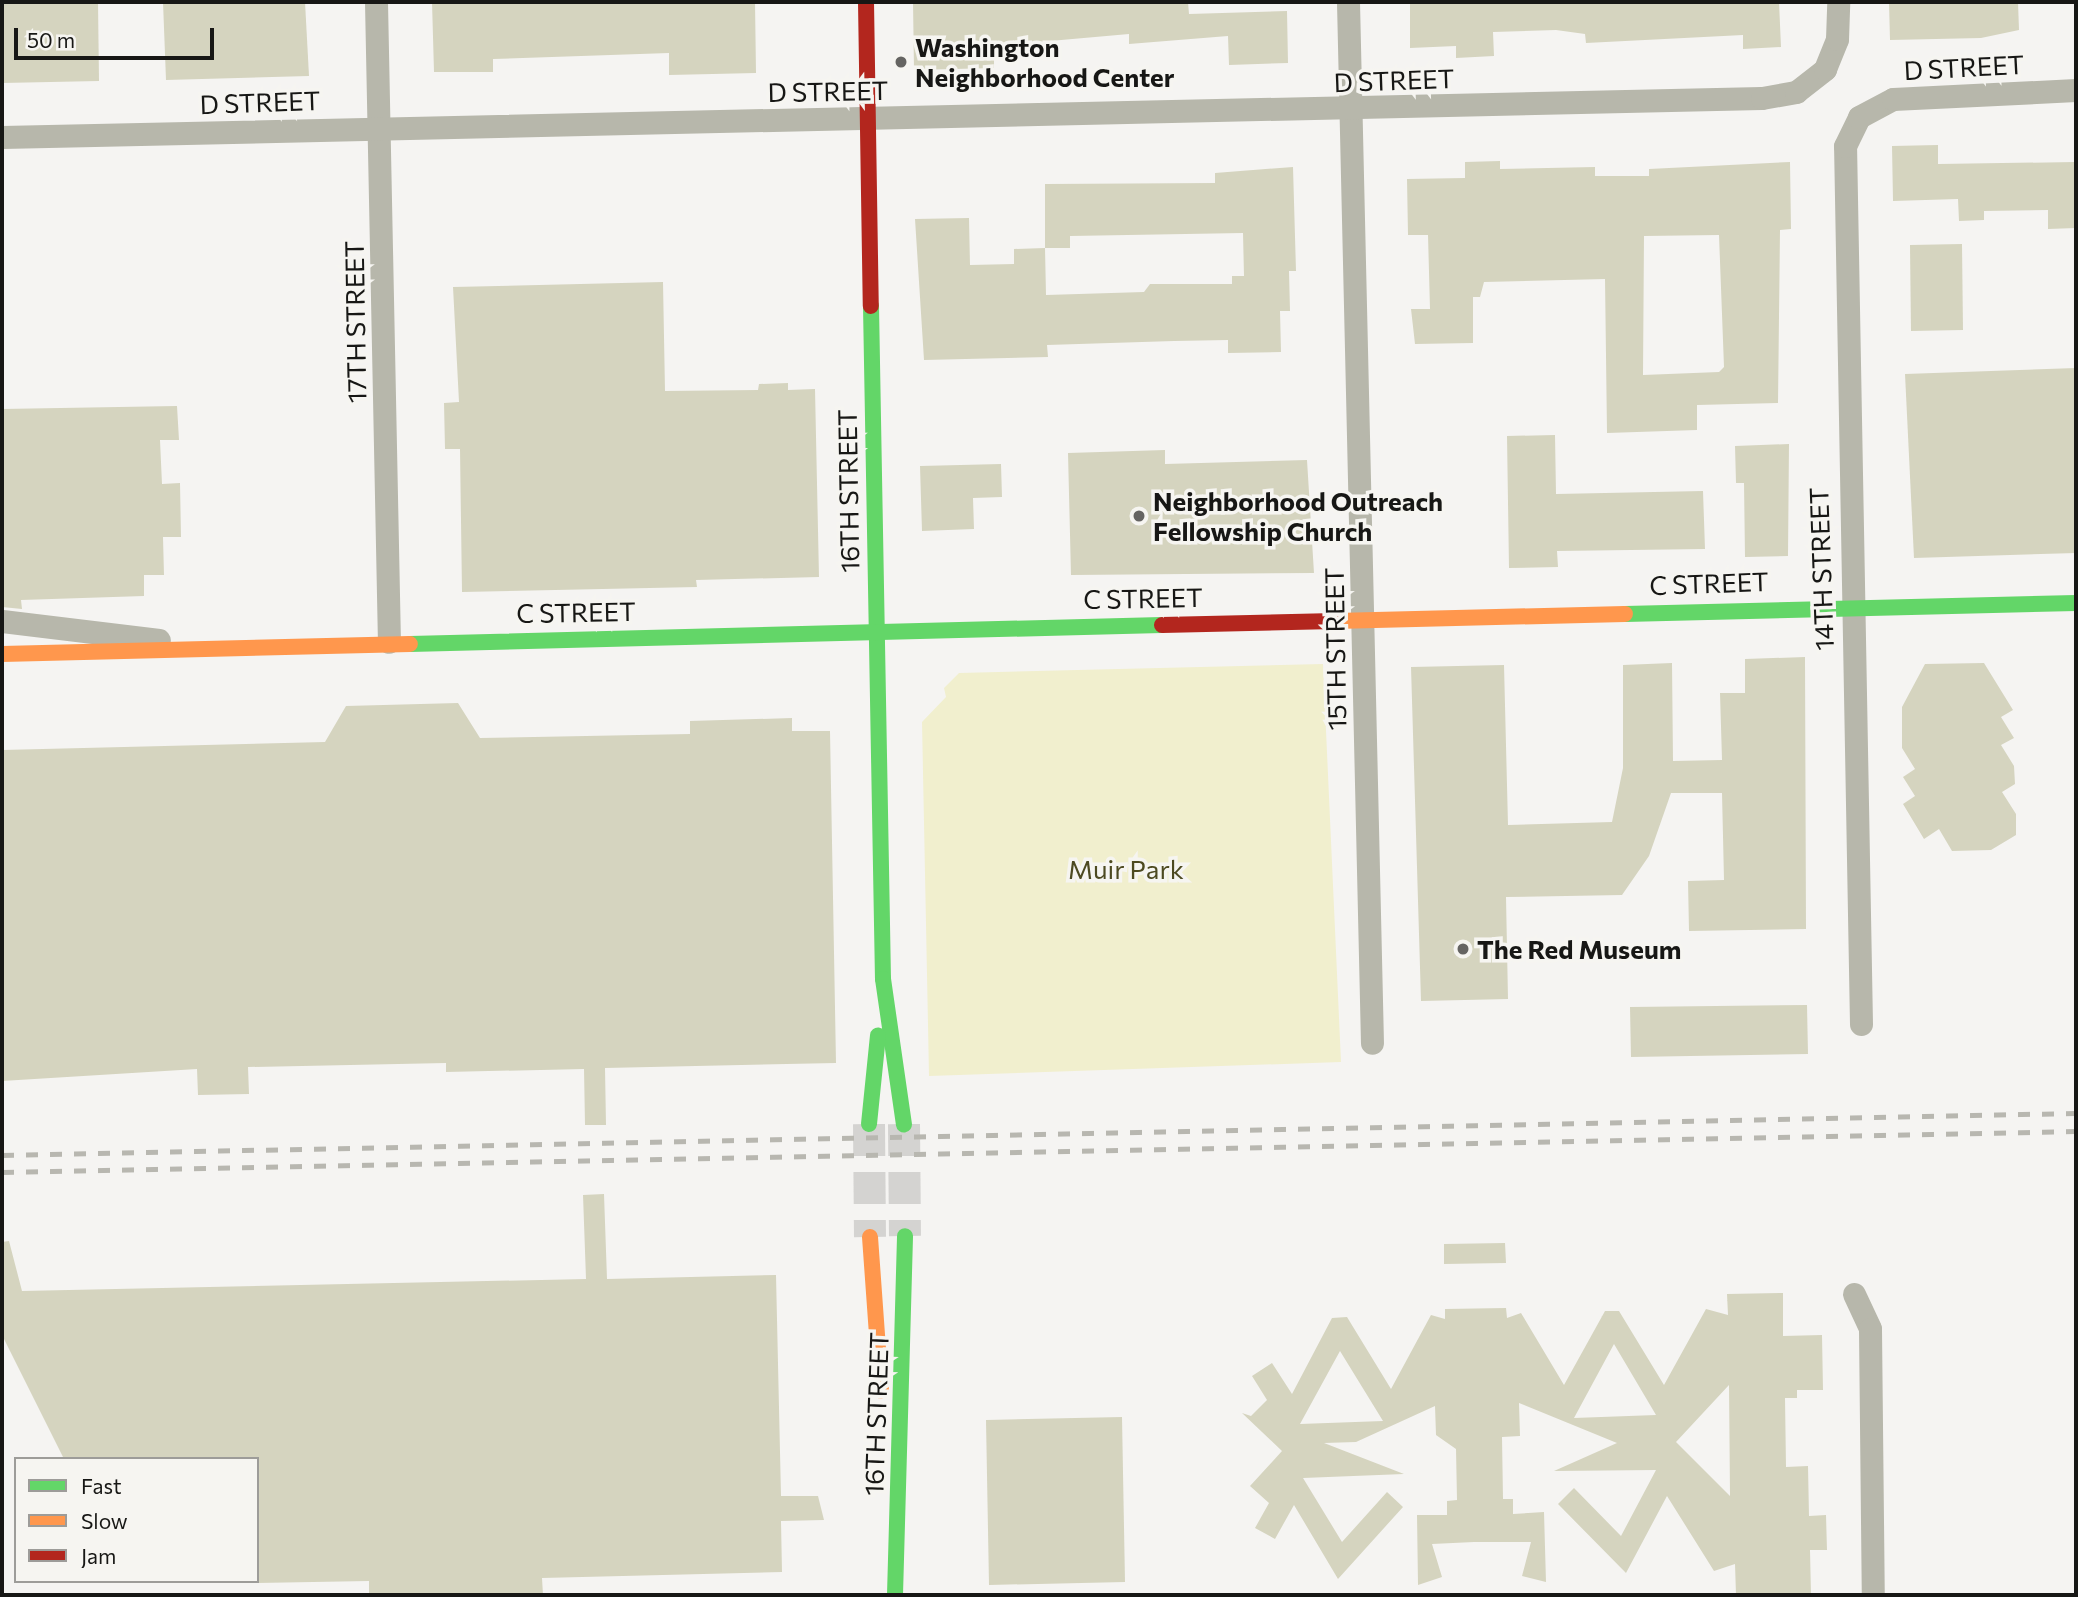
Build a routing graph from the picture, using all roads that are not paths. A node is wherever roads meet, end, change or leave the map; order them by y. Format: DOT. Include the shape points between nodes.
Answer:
graph roads {
  1 [pos="376,2"];
  2 [pos="866,2"];
  3 [pos="1348,2"];
  4 [pos="1839,2"];
  5 [pos="2076,90"];
  6 [pos="1350,109"];
  7 [pos="1858,117"];
  8 [pos="866,119"];
  9 [pos="379,127"];
  10 [pos="2,137"];
  11 [pos="2076,603"];
  12 [pos="1850,608"];
  13 [pos="2,621"];
  14 [pos="1363,621"];
  15 [pos="875,633"];
  16 [pos="389,642"];
  17 [pos="211,649"];
  18 [pos="2,654"];
  19 [pos="883,979"];
  20 [pos="1861,1024"];
  21 [pos="1372,1043"];
  22 [pos="869,1124"];
  23 [pos="904,1124"];
  24 [pos="905,1236"];
  25 [pos="870,1237"];
  26 [pos="1854,1294"];
  27 [pos="895,1594"];
  28 [pos="1873,1595"];
  1 -- 9 [label="street, 17TH STREET"];
  2 -- 8 [label="street, 16TH STREET"];
  3 -- 6 [label="street, 15TH STREET"];
  4 -- 6 [label="street, D STREET" via="1837,39 1818,78 1796,92 1752,99"];
  5 -- 7 [label="street, D STREET" via="1920,95 1893,99"];
  6 -- 8 [label="street, D STREET"];
  6 -- 14 [label="street, 15TH STREET"];
  7 -- 12 [label="street, 14TH STREET" via="1842,167"];
  8 -- 9 [label="street, D STREET"];
  8 -- 15 [label="street, 16TH STREET"];
  9 -- 10 [label="street, D STREET"];
  9 -- 16 [label="street, 17TH STREET"];
  11 -- 12 [label="street, C STREET"];
  12 -- 14 [label="street, C STREET"];
  12 -- 20 [label="street, 14TH STREET"];
  13 -- 17 [label="street, C STREET" via="77,626"];
  14 -- 15 [label="street, C STREET"];
  14 -- 21 [label="street, 15TH STREET"];
  15 -- 16 [label="street, C STREET"];
  15 -- 19 [label="street, 16TH STREET"];
  16 -- 17 [label="street, C STREET"];
  17 -- 18 [label="street, C STREET"];
  19 -- 22 [label="street, 16TH STREET"];
  19 -- 23 [label="street, 16TH STREET"];
  24 -- 27 [label="street, 16TH STREET"];
  25 -- 27 [label="street, 16TH STREET"];
  26 -- 28 [label="street" via="1870,1329"];
}
